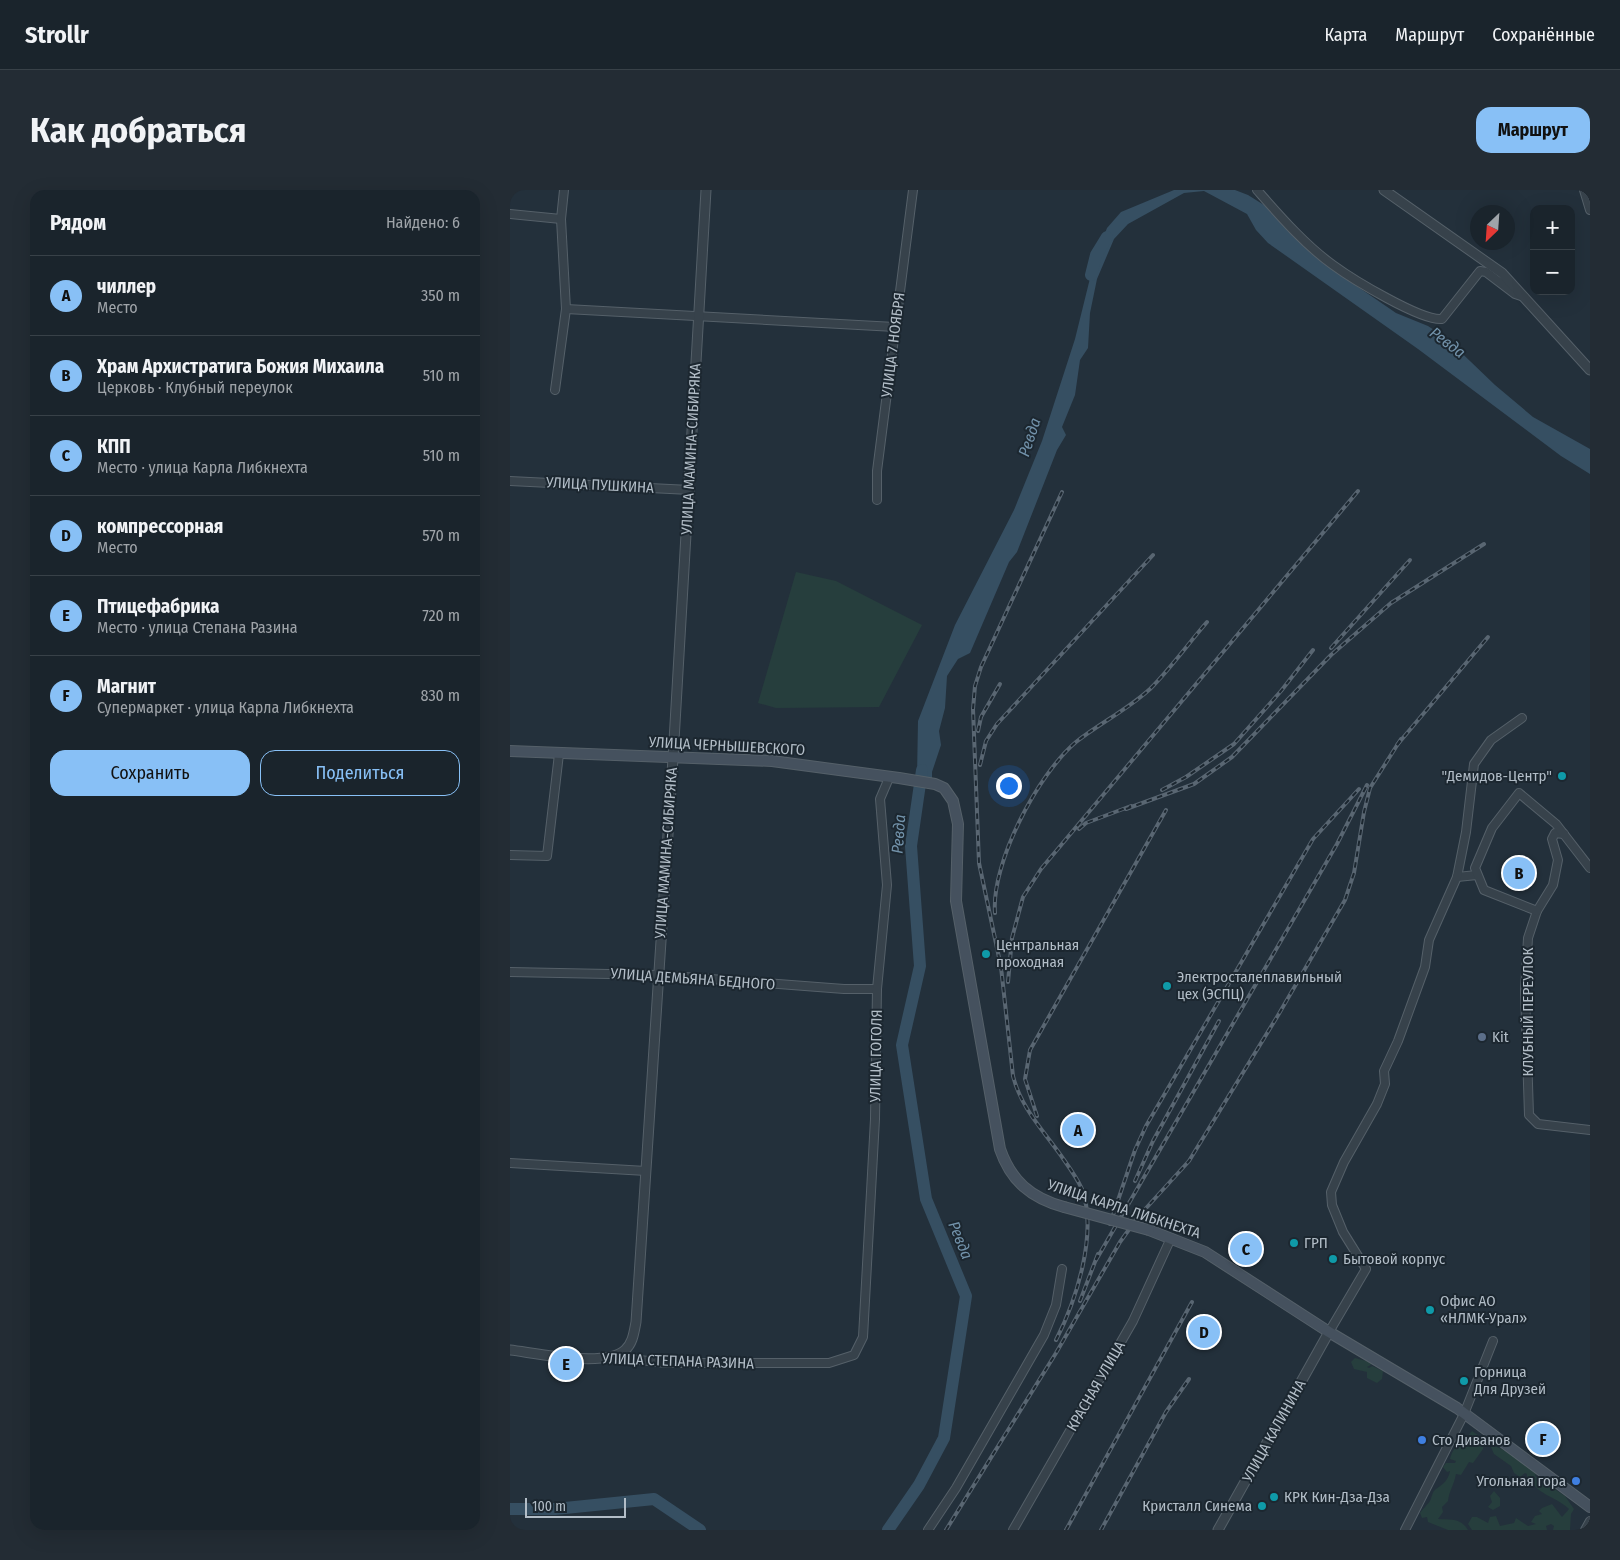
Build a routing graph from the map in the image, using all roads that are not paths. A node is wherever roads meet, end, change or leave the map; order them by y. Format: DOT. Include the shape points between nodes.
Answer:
graph roads {
  1 [pos="564,190"];
  2 [pos="706,190"];
  3 [pos="913,190"];
  4 [pos="1257,190"];
  5 [pos="1384,190"];
  6 [pos="1584,190"];
  7 [pos="1590,210"];
  8 [pos="510,214"];
  9 [pos="561,219"];
  10 [pos="1526,298"];
  11 [pos="566,309"];
  12 [pos="698,316"];
  13 [pos="895,327"];
  14 [pos="1590,370"];
  15 [pos="555,390"];
  16 [pos="510,481"];
  17 [pos="690,490"];
  18 [pos="877,500"];
  19 [pos="1522,718"];
  20 [pos="510,751"];
  21 [pos="559,754"];
  22 [pos="674,758"];
  23 [pos="894,778"];
  24 [pos="940,786"];
  25 [pos="1564,834"];
  26 [pos="510,855"];
  27 [pos="1590,868"];
  28 [pos="1478,875"];
  29 [pos="1457,877"];
  30 [pos="1538,911"];
  31 [pos="510,972"];
  32 [pos="658,975"];
  33 [pos="877,989"];
  34 [pos="1590,1130"];
  35 [pos="510,1163"];
  36 [pos="646,1170"];
  37 [pos="1171,1238"];
  38 [pos="1062,1269"];
  39 [pos="1329,1332"];
  40 [pos="863,1337"];
  41 [pos="1494,1341"];
  42 [pos="510,1350"];
  43 [pos="613,1357"];
  44 [pos="1464,1414"];
  45 [pos="1590,1507"];
  46 [pos="1590,1521"];
  47 [pos="928,1530"];
  48 [pos="1013,1530"];
  49 [pos="1218,1530"];
  50 [pos="1405,1530"];
  51 [pos="1585,1530"];
  1 -- 9 [label="street"];
  2 -- 12 [label="street, УЛИЦА МАМИНА-СИБИРЯКА"];
  3 -- 13 [label="street, УЛИЦА 7 НОЯБРЯ"];
  4 -- 10 [label="street" via="1333,265 1410,310 1435,320 1442,319 1480,272 1486,272 1515,294"];
  5 -- 10 [label="street" via="1502,273"];
  6 -- 7 [label="street"];
  8 -- 9 [label="street"];
  9 -- 11 [label="street"];
  10 -- 14 [label="street"];
  11 -- 12 [label="street"];
  11 -- 15 [label="street"];
  12 -- 13 [label="street"];
  12 -- 17 [label="street, УЛИЦА МАМИНА-СИБИРЯКА"];
  13 -- 18 [label="street, УЛИЦА 7 НОЯБРЯ" via="877,471"];
  16 -- 17 [label="street, УЛИЦА ПУШКИНА"];
  17 -- 22 [label="street, УЛИЦА МАМИНА-СИБИРЯКА"];
  19 -- 29 [label="street" via="1491,740 1474,764"];
  20 -- 21 [label="main road, УЛИЦА ЧЕРНЫШЕВСКОГО"];
  21 -- 22 [label="main road, УЛИЦА ЧЕРНЫШЕВСКОГО"];
  21 -- 26 [label="street" via="547,856"];
  22 -- 23 [label="main road, УЛИЦА ЧЕРНЫШЕВСКОГО" via="772,761"];
  22 -- 32 [label="street, УЛИЦА МАМИНА-СИБИРЯКА"];
  23 -- 24 [label="main road, УЛИЦА ЧЕРНЫШЕВСКОГО"];
  23 -- 33 [label="street, УЛИЦА ГОГОЛЯ" via="880,799 887,885"];
  24 -- 37 [label="main road, УЛИЦА КАРЛА ЛИБКНЕХТА, bridge" via="953,801 958,824 956,901 990,1102 1000,1149 1008,1168 1024,1189 1040,1198"];
  25 -- 27 [label="street"];
  25 -- 28 [label="street" via="1518,793 1492,828 1475,868"];
  25 -- 30 [label="street, КЛУБНЫЙ ПЕРЕУЛОК" via="1555,834 1552,839 1558,860 1553,885"];
  28 -- 29 [label="street"];
  28 -- 30 [label="street" via="1484,890"];
  29 -- 39 [label="street" via="1429,940 1425,967 1384,1071 1385,1084 1377,1104 1331,1192 1332,1205 1343,1232 1366,1269"];
  30 -- 34 [label="street, КЛУБНЫЙ ПЕРЕУЛОК" via="1528,938 1525,990 1530,1114 1538,1124"];
  31 -- 32 [label="street, УЛИЦА ДЕМЬЯНА БЕДНОГО"];
  32 -- 33 [label="street, УЛИЦА ДЕМЬЯНА БЕДНОГО"];
  32 -- 36 [label="street, УЛИЦА МАМИНА-СИБИРЯКА"];
  33 -- 40 [label="street, УЛИЦА ГОГОЛЯ" via="875,1119"];
  35 -- 36 [label="street"];
  36 -- 43 [label="street, УЛИЦА МАМИНА-СИБИРЯКА" via="634,1336 628,1347"];
  37 -- 39 [label="main road, УЛИЦА КАРЛА ЛИБКНЕХТА" via="1205,1252"];
  37 -- 48 [label="street, КРАСНАЯ УЛИЦА" via="1133,1321"];
  38 -- 47 [label="street" via="1056,1305 1044,1335 956,1488"];
  39 -- 44 [label="main road, УЛИЦА КАРЛА ЛИБКНЕХТА"];
  39 -- 49 [label="street, УЛИЦА КАЛИНИНА"];
  40 -- 43 [label="street, УЛИЦА СТЕПАНА РАЗИНА" via="854,1355 829,1363 666,1363"];
  41 -- 44 [label="street"];
  42 -- 43 [label="street, УЛИЦА СТЕПАНА РАЗИНА" via="589,1358"];
  44 -- 45 [label="main road, УЛИЦА КАРЛА ЛИБКНЕХТА"];
  44 -- 50 [label="street"];
  46 -- 51 [label="street"];
}
